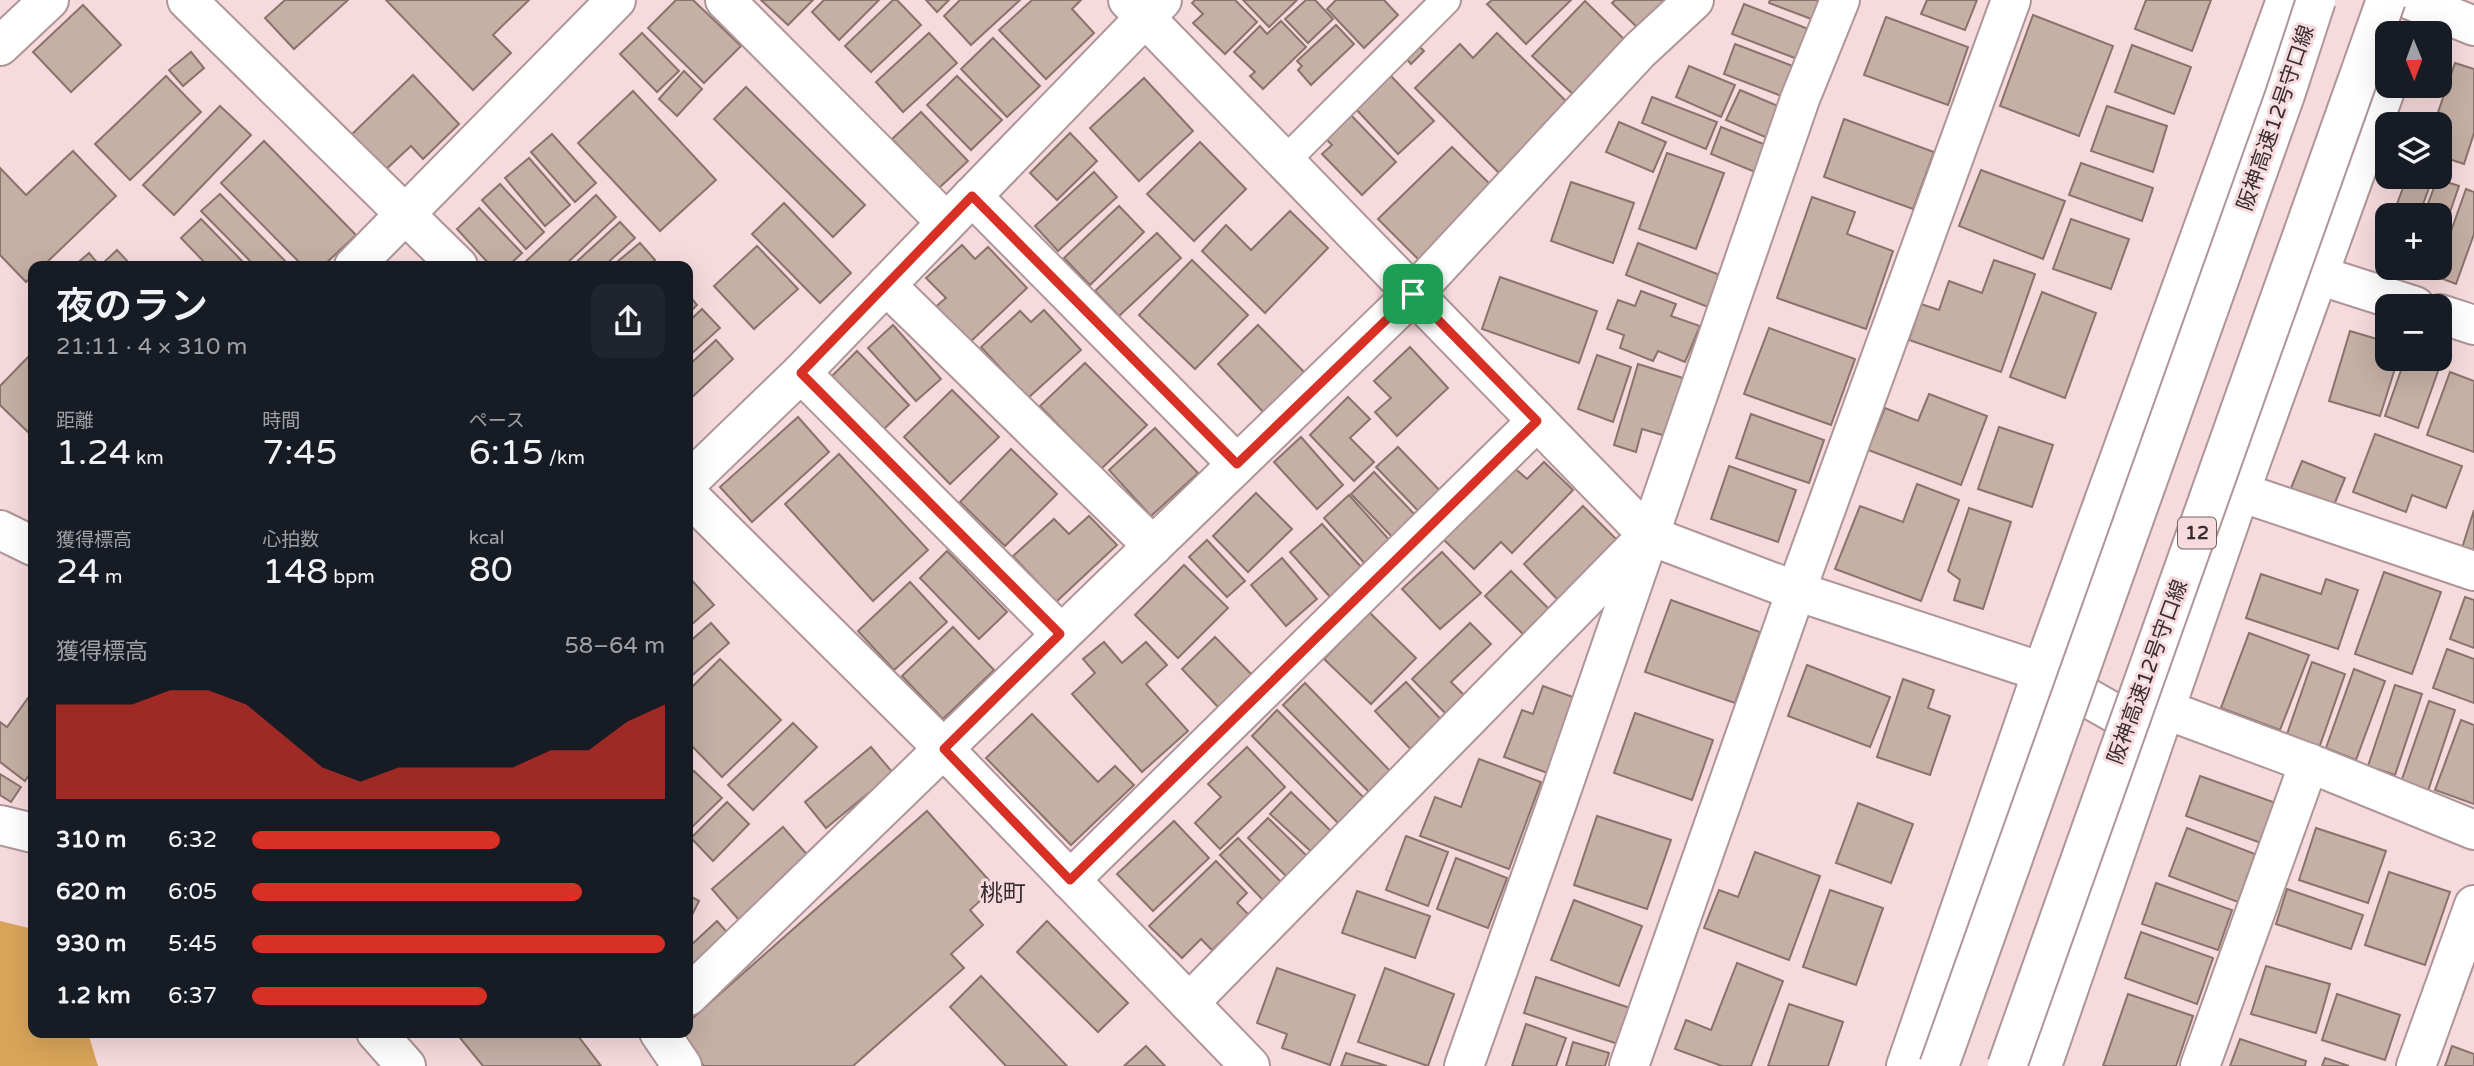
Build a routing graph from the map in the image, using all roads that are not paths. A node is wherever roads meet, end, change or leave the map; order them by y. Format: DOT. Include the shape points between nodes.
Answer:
graph roads {
  1 [pos="49,0"];
  2 [pos="187,0"];
  3 [pos="616,0"];
  4 [pos="725,0"];
  5 [pos="1446,0"];
  6 [pos="1694,0"];
  7 [pos="1840,0"];
  8 [pos="2011,0"];
  9 [pos="2286,0"];
  10 [pos="2316,0"];
  11 [pos="1145,6"];
  12 [pos="2407,7"];
  13 [pos="2474,26"];
  14 [pos="0,46"];
  15 [pos="2382,98"];
  16 [pos="1285,161"];
  17 [pos="959,209"];
  18 [pos="406,214"];
  19 [pos="359,261"];
  20 [pos="453,261"];
  21 [pos="2318,275"];
  22 [pos="886,285"];
  23 [pos="1413,294"];
  24 [pos="2377,294"];
  25 [pos="2452,318"];
  26 [pos="2474,325"];
  27 [pos="801,373"];
  28 [pos="1537,421"];
  29 [pos="1237,464"];
  30 [pos="693,477"];
  31 [pos="2240,492"];
  32 [pos="693,500"];
  33 [pos="0,530"];
  34 [pos="1648,535"];
  35 [pos="28,544"];
  36 [pos="1153,545"];
  37 [pos="2474,571"];
  38 [pos="1796,590"];
  39 [pos="1060,634"];
  40 [pos="2042,672"];
  41 [pos="2160,722"];
  42 [pos="944,749"];
  43 [pos="2309,763"];
  44 [pos="0,825"];
  45 [pos="2474,831"];
  46 [pos="28,832"];
  47 [pos="1070,880"];
  48 [pos="2474,905"];
  49 [pos="2460,987"];
  50 [pos="693,991"];
  51 [pos="1189,1003"];
  52 [pos="381,1038"];
  53 [pos="663,1038"];
  54 [pos="406,1066"];
  55 [pos="682,1066"];
  56 [pos="1250,1066"];
  57 [pos="1464,1066"];
  58 [pos="1629,1066"];
  59 [pos="1906,1066"];
  60 [pos="1939,1066"];
  61 [pos="2007,1066"];
  62 [pos="2042,1066"];
  63 [pos="2200,1066"];
  64 [pos="2416,1066"];
  1 -- 14 [label="main road"];
  2 -- 18 [label="main road"];
  3 -- 18 [label="main road"];
  4 -- 17 [label="main road"];
  5 -- 16 [label="lane"];
  6 -- 23 [label="main road" via="1640,50"];
  7 -- 34 [label="main road" via="1800,99"];
  8 -- 38 [label="main road"];
  9 -- 40 [label="main road"];
  10 -- 60 [label="main road, 阪神高速12号守口線, bridge"];
  11 -- 16 [label="main road"];
  11 -- 17 [label="main road"];
  12 -- 13 [label="main road"];
  12 -- 61 [label="main road, 阪神高速12号守口線 / 12, bridge"];
  15 -- 21 [label="main road"];
  16 -- 23 [label="main road"];
  17 -- 22 [label="main road"];
  17 -- 29 [label="main road"];
  18 -- 19 [label="main road"];
  18 -- 20 [label="main road"];
  21 -- 24 [label="main road"];
  21 -- 31 [label="main road"];
  22 -- 27 [label="main road"];
  22 -- 36 [label="main road"];
  23 -- 28 [label="main road"];
  23 -- 29 [label="main road"];
  25 -- 26 [label="main road"];
  27 -- 30 [label="main road"];
  27 -- 39 [label="main road"];
  28 -- 34 [label="main road"];
  28 -- 47 [label="main road"];
  29 -- 36 [label="main road"];
  31 -- 37 [label="main road"];
  31 -- 41 [label="main road"];
  32 -- 42 [label="main road"];
  33 -- 35 [label="main road"];
  34 -- 38 [label="main road"];
  34 -- 51 [label="main road"];
  34 -- 57 [label="main road"];
  36 -- 39 [label="main road"];
  38 -- 40 [label="main road"];
  38 -- 58 [label="main road"];
  39 -- 42 [label="main road"];
  40 -- 41 [label="main road"];
  40 -- 59 [label="main road"];
  41 -- 43 [label="main road"];
  41 -- 62 [label="main road"];
  42 -- 47 [label="main road"];
  42 -- 50 [label="main road"];
  43 -- 45 [label="main road"];
  43 -- 63 [label="main road"];
  44 -- 46 [label="main road"];
  47 -- 51 [label="main road"];
  48 -- 49 [label="main road"];
  49 -- 64 [label="main road"];
  51 -- 56 [label="main road"];
  52 -- 54 [label="main road"];
  53 -- 55 [label="main road"];
}
